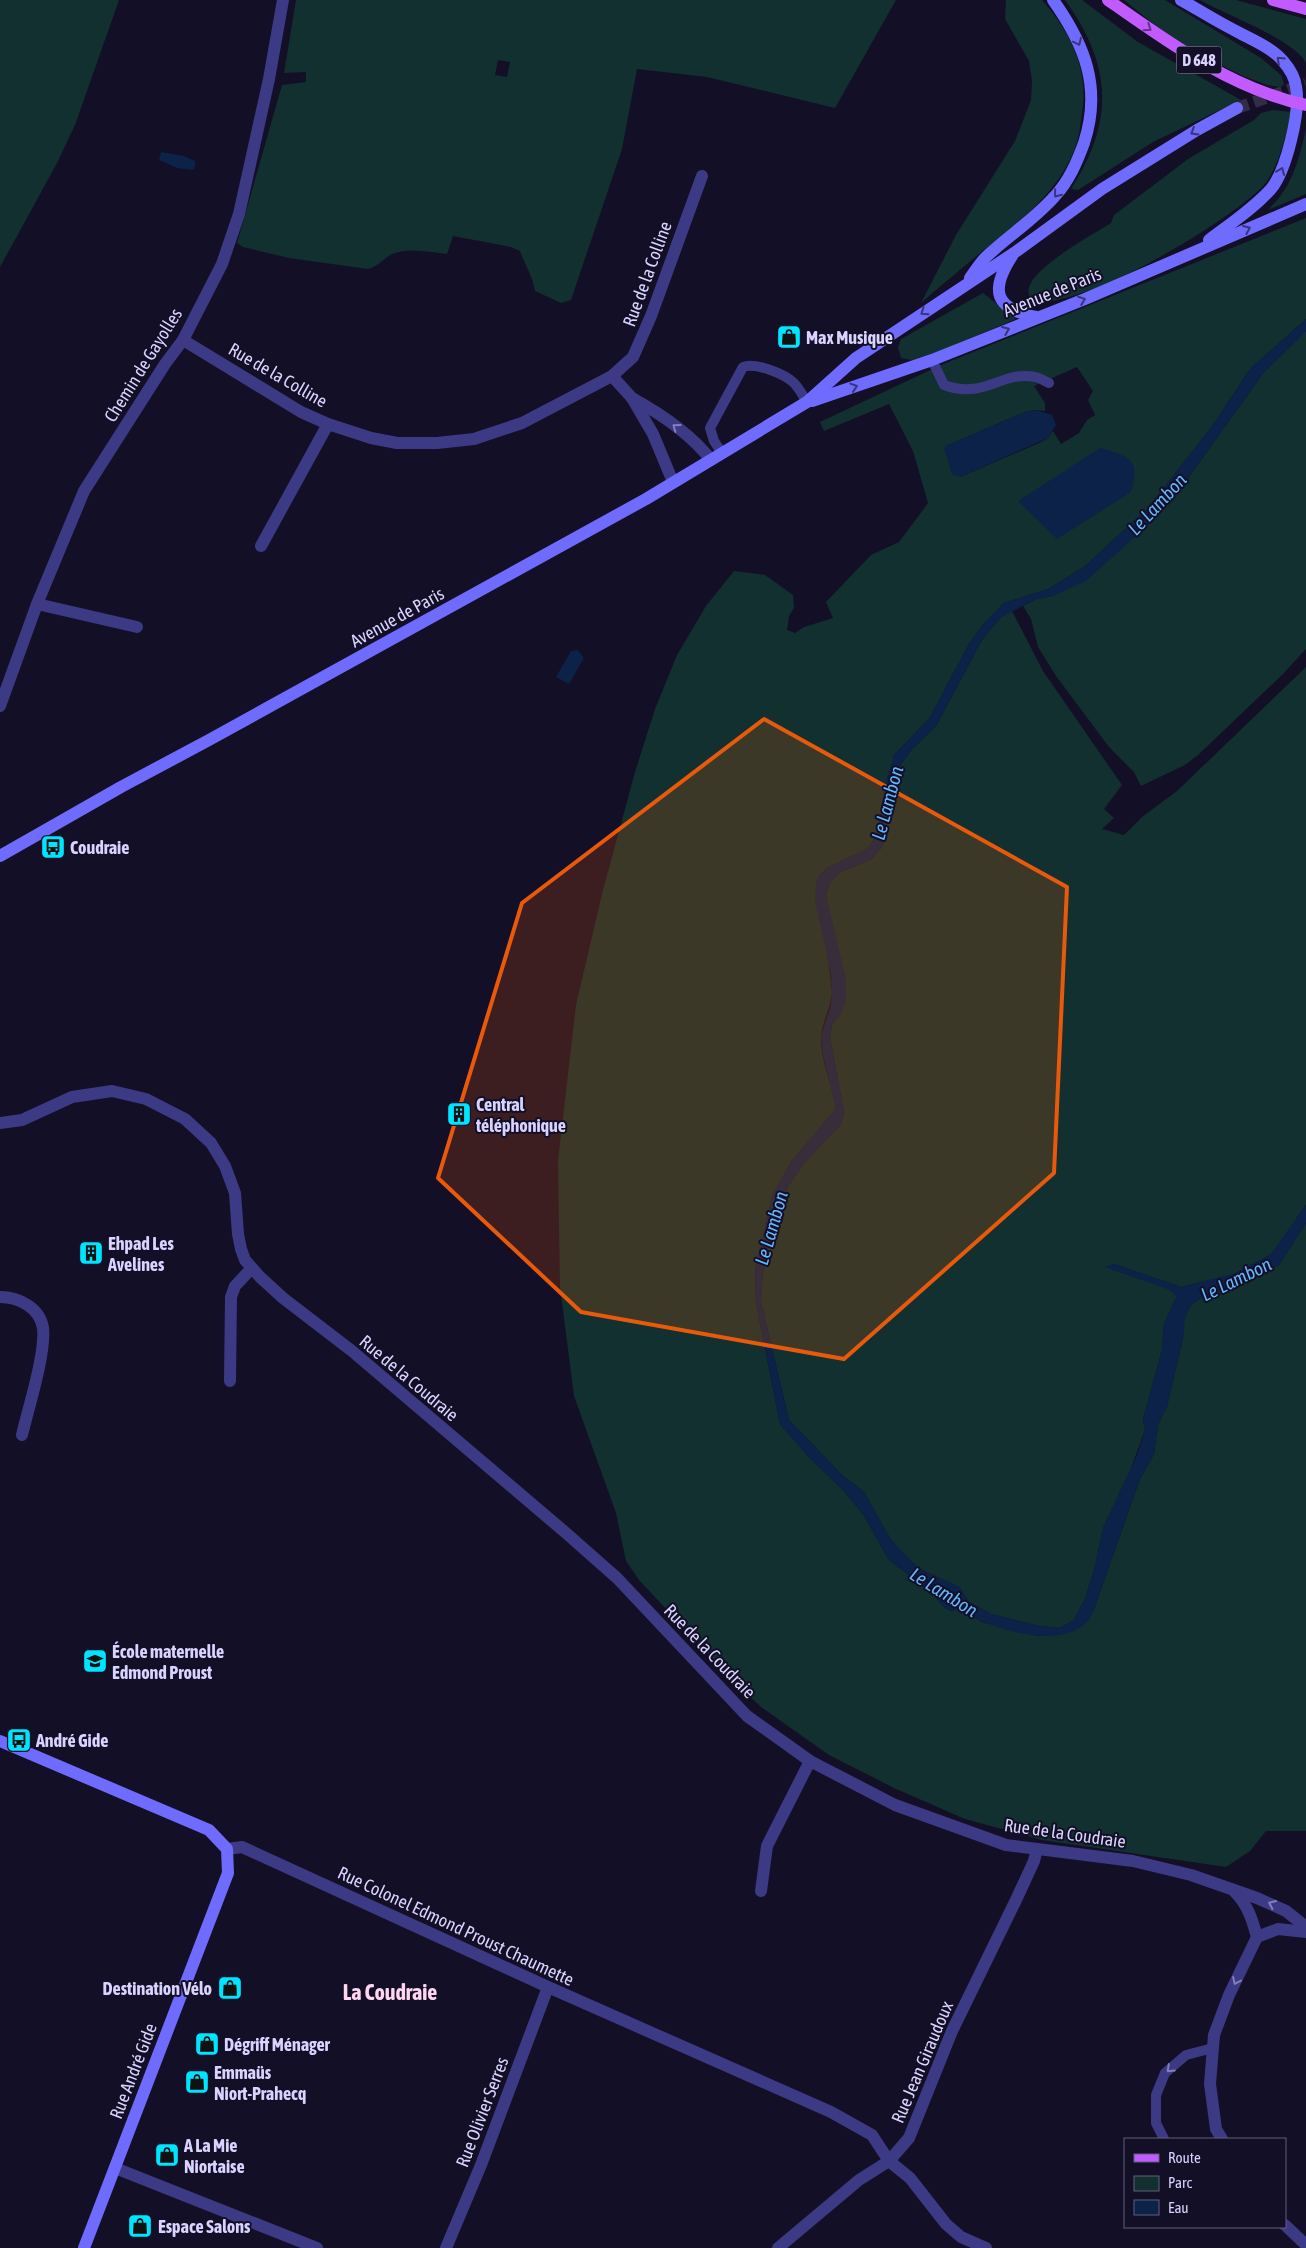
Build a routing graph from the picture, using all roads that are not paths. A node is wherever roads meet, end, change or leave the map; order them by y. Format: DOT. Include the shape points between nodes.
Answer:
graph roads {
  1 [pos="283,0"];
  2 [pos="1053,0"];
  3 [pos="1108,0"];
  4 [pos="1181,0"];
  5 [pos="1274,0"];
  6 [pos="1306,9"];
  7 [pos="1302,104"];
  8 [pos="1237,108"];
  9 [pos="702,176"];
  10 [pos="1306,204"];
  11 [pos="1195,251"];
  12 [pos="1014,253"];
  13 [pos="964,285"];
  14 [pos="1036,317"];
  15 [pos="183,340"];
  16 [pos="932,360"];
  17 [pos="612,376"];
  18 [pos="1049,382"];
  19 [pos="632,398"];
  20 [pos="807,402"];
  21 [pos="328,424"];
  22 [pos="722,453"];
  23 [pos="711,460"];
  24 [pos="673,482"];
  25 [pos="261,546"];
  26 [pos="37,604"];
  27 [pos="137,627"];
  28 [pos="0,706"];
  29 [pos="0,856"];
  30 [pos="0,1124"];
  31 [pos="252,1268"];
  32 [pos="0,1297"];
  33 [pos="230,1381"];
  34 [pos="22,1435"];
  35 [pos="0,1741"];
  36 [pos="810,1761"];
  37 [pos="227,1848"];
  38 [pos="1037,1849"];
  39 [pos="1233,1890"];
  40 [pos="761,1891"];
  41 [pos="1306,1927"];
  42 [pos="1306,1932"];
  43 [pos="1257,1937"];
  44 [pos="548,1988"];
  45 [pos="1213,2048"];
  46 [pos="1164,2138"];
  47 [pos="1221,2138"];
  48 [pos="889,2160"];
  49 [pos="115,2168"];
  50 [pos="1286,2226"];
  51 [pos="792,2235"];
  52 [pos="1306,2245"];
  53 [pos="84,2248"];
  54 [pos="317,2248"];
  55 [pos="446,2248"];
  56 [pos="778,2248"];
  57 [pos="787,2248"];
  58 [pos="986,2248"];
  1 -- 15 [label="street, Chemin de Gayolles" via="239,214 222,264"];
  2 -- 13 [label="main road, one-way" via="1074,34 1090,76 1091,112 1087,133 1070,176 1055,196 986,258"];
  3 -- 7 [label="main road, D 648, one-way" via="1218,72"];
  7 -- 4 [label="main road, one-way" via="1290,70 1281,59"];
  5 -- 6 [label="main road"];
  11 -- 7 [label="main road, one-way" via="1254,206 1271,188 1284,164"];
  8 -- 12 [label="main road, Avenue de Paris, one-way" via="1102,190"];
  9 -- 17 [label="street, Rue de la Colline" via="641,341 633,357"];
  11 -- 10 [label="main road, Avenue de Paris, one-way"];
  14 -- 11 [label="main road, Avenue de Paris, one-way"];
  12 -- 13 [label="main road, Avenue de Paris"];
  12 -- 14 [label="main road" via="1001,274 998,289 1010,308"];
  13 -- 20 [label="main road, Avenue de Paris, one-way" via="856,358"];
  16 -- 14 [label="main road, Avenue de Paris, one-way"];
  15 -- 21 [label="street, Rue de la Colline" via="301,412"];
  15 -- 26 [label="street, Chemin de Gayolles" via="84,491"];
  16 -- 18 [label="lane" via="944,384 958,390 974,390 1021,376 1035,376"];
  20 -- 16 [label="main road, Avenue de Paris, one-way"];
  17 -- 19 [label="street"];
  17 -- 21 [label="street, Rue de la Colline" via="522,423 474,439 397,443"];
  23 -- 19 [label="street, one-way" via="685,433"];
  19 -- 24 [label="street" via="659,445"];
  20 -- 22 [label="main road, Avenue de Paris"];
  20 -- 22 [label="lane" via="790,380 759,366 743,367 710,428"];
  21 -- 25 [label="street"];
  22 -- 23 [label="main road, Avenue de Paris"];
  23 -- 24 [label="main road, Avenue de Paris"];
  24 -- 29 [label="main road, Avenue de Paris"];
  26 -- 27 [label="street"];
  26 -- 28 [label="street, Chemin de Gayolles"];
  30 -- 31 [label="street, Rue de la Coudraie" via="22,1120 72,1098 112,1091 146,1099 179,1115 211,1143 225,1166 235,1193 241,1250"];
  31 -- 33 [label="street" via="235,1286 231,1297"];
  31 -- 36 [label="street, Rue de la Coudraie" via="283,1298 352,1351 617,1578 747,1716"];
  32 -- 34 [label="street" via="26,1303 36,1312 43,1329"];
  35 -- 37 [label="main road" via="208,1830"];
  36 -- 38 [label="street, Rue de la Coudraie" via="895,1805 1006,1845"];
  36 -- 40 [label="street" via="766,1846"];
  37 -- 44 [label="street, Rue Colonel Edmond Proust Chaumette" via="242,1847"];
  37 -- 49 [label="main road, Rue André Gide" via="228,1872"];
  38 -- 39 [label="street, Rue de la Coudraie" via="1133,1860"];
  38 -- 48 [label="street, Rue Jean Giraudoux" via="1016,1900 952,2031 909,2138"];
  41 -- 39 [label="street, Rue de la Coudraie, one-way" via="1286,1911"];
  39 -- 43 [label="street" via="1245,1902"];
  42 -- 43 [label="street" via="1278,1929"];
  43 -- 45 [label="street, one-way" via="1229,1995 1214,2035"];
  44 -- 48 [label="street, Rue Colonel Edmond Proust Chaumette" via="831,2112 872,2136"];
  44 -- 55 [label="street, Rue Olivier Serres"];
  45 -- 46 [label="lane, one-way" via="1186,2055 1165,2073 1156,2095 1156,2123"];
  45 -- 47 [label="street" via="1210,2084 1216,2130"];
  48 -- 51 [label="street, Rue Jean Giraudoux" via="859,2180"];
  48 -- 58 [label="street, Rue Colonel Edmond Proust Chaumette" via="910,2178 946,2224 961,2237"];
  49 -- 53 [label="main road, Rue André Gide"];
  49 -- 54 [label="street"];
  50 -- 52 [label="street"];
  51 -- 56 [label="street"];
  51 -- 57 [label="street, Rue Jean Giraudoux"];
}
